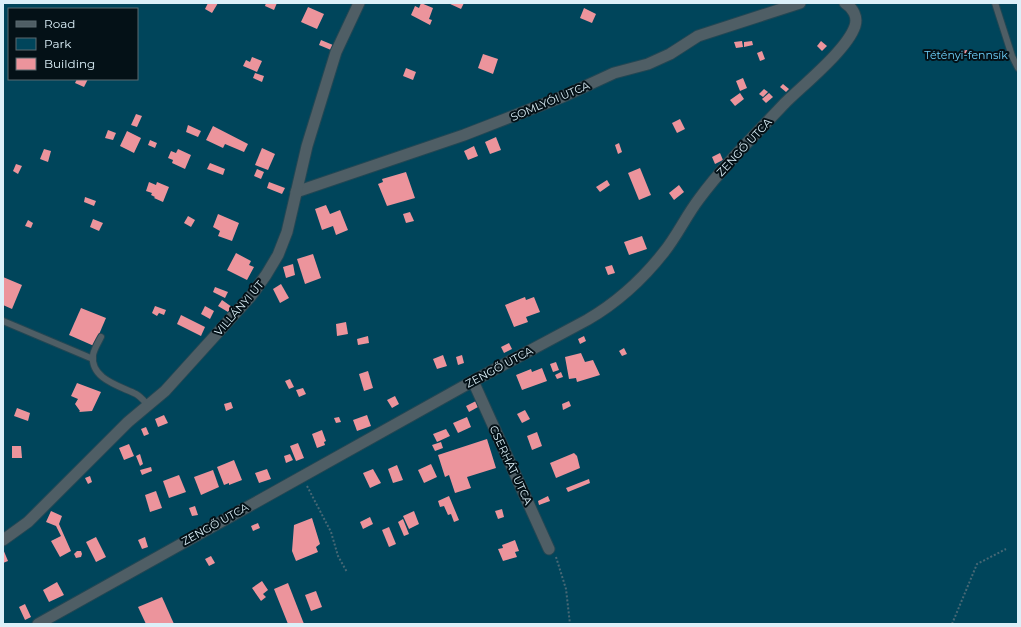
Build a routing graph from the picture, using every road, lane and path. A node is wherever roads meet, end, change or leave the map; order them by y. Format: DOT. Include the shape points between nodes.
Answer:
graph roads {
  1 [pos="359,3"];
  2 [pos="800,3"];
  3 [pos="845,3"];
  4 [pos="995,3"];
  5 [pos="1018,68"];
  6 [pos="296,192"];
  7 [pos="3,321"];
  8 [pos="101,338"];
  9 [pos="93,359"];
  10 [pos="472,381"];
  11 [pos="148,405"];
  12 [pos="302,476"];
  13 [pos="3,540"];
  14 [pos="550,549"];
  15 [pos="1006,549"];
  16 [pos="347,572"];
  17 [pos="38,624"];
  18 [pos="570,624"];
  19 [pos="952,624"];
  1 -- 6 [label="street, VILLÁNYI ÚT" via="336,52 307,146"];
  2 -- 6 [label="street, SOMLYÓI UTCA" via="698,36 670,54 648,64 614,73 562,97 464,135"];
  3 -- 10 [label="street, ZENGŐ UTCA" via="856,16 851,34 834,56 716,178 698,200 665,251 640,280 606,309"];
  4 -- 5 [label="lane"];
  6 -- 11 [label="street, VILLÁNYI ÚT" via="287,232 274,264 251,296 165,391"];
  7 -- 9 [label="lane"];
  8 -- 9 [label="lane" via="93,353"];
  9 -- 11 [label="lane" via="95,368 107,380 119,388 137,394"];
  10 -- 12 [label="street, ZENGŐ UTCA"];
  10 -- 14 [label="street, CSERHÁT UTCA"];
  11 -- 13 [label="street, VILLÁNYI ÚT" via="28,522"];
  12 -- 16 [label="path" via="331,532 338,556"];
  12 -- 17 [label="street, ZENGŐ UTCA"];
  14 -- 18 [label="path" via="556,558 566,589"];
  15 -- 19 [label="path" via="977,564"];
}
